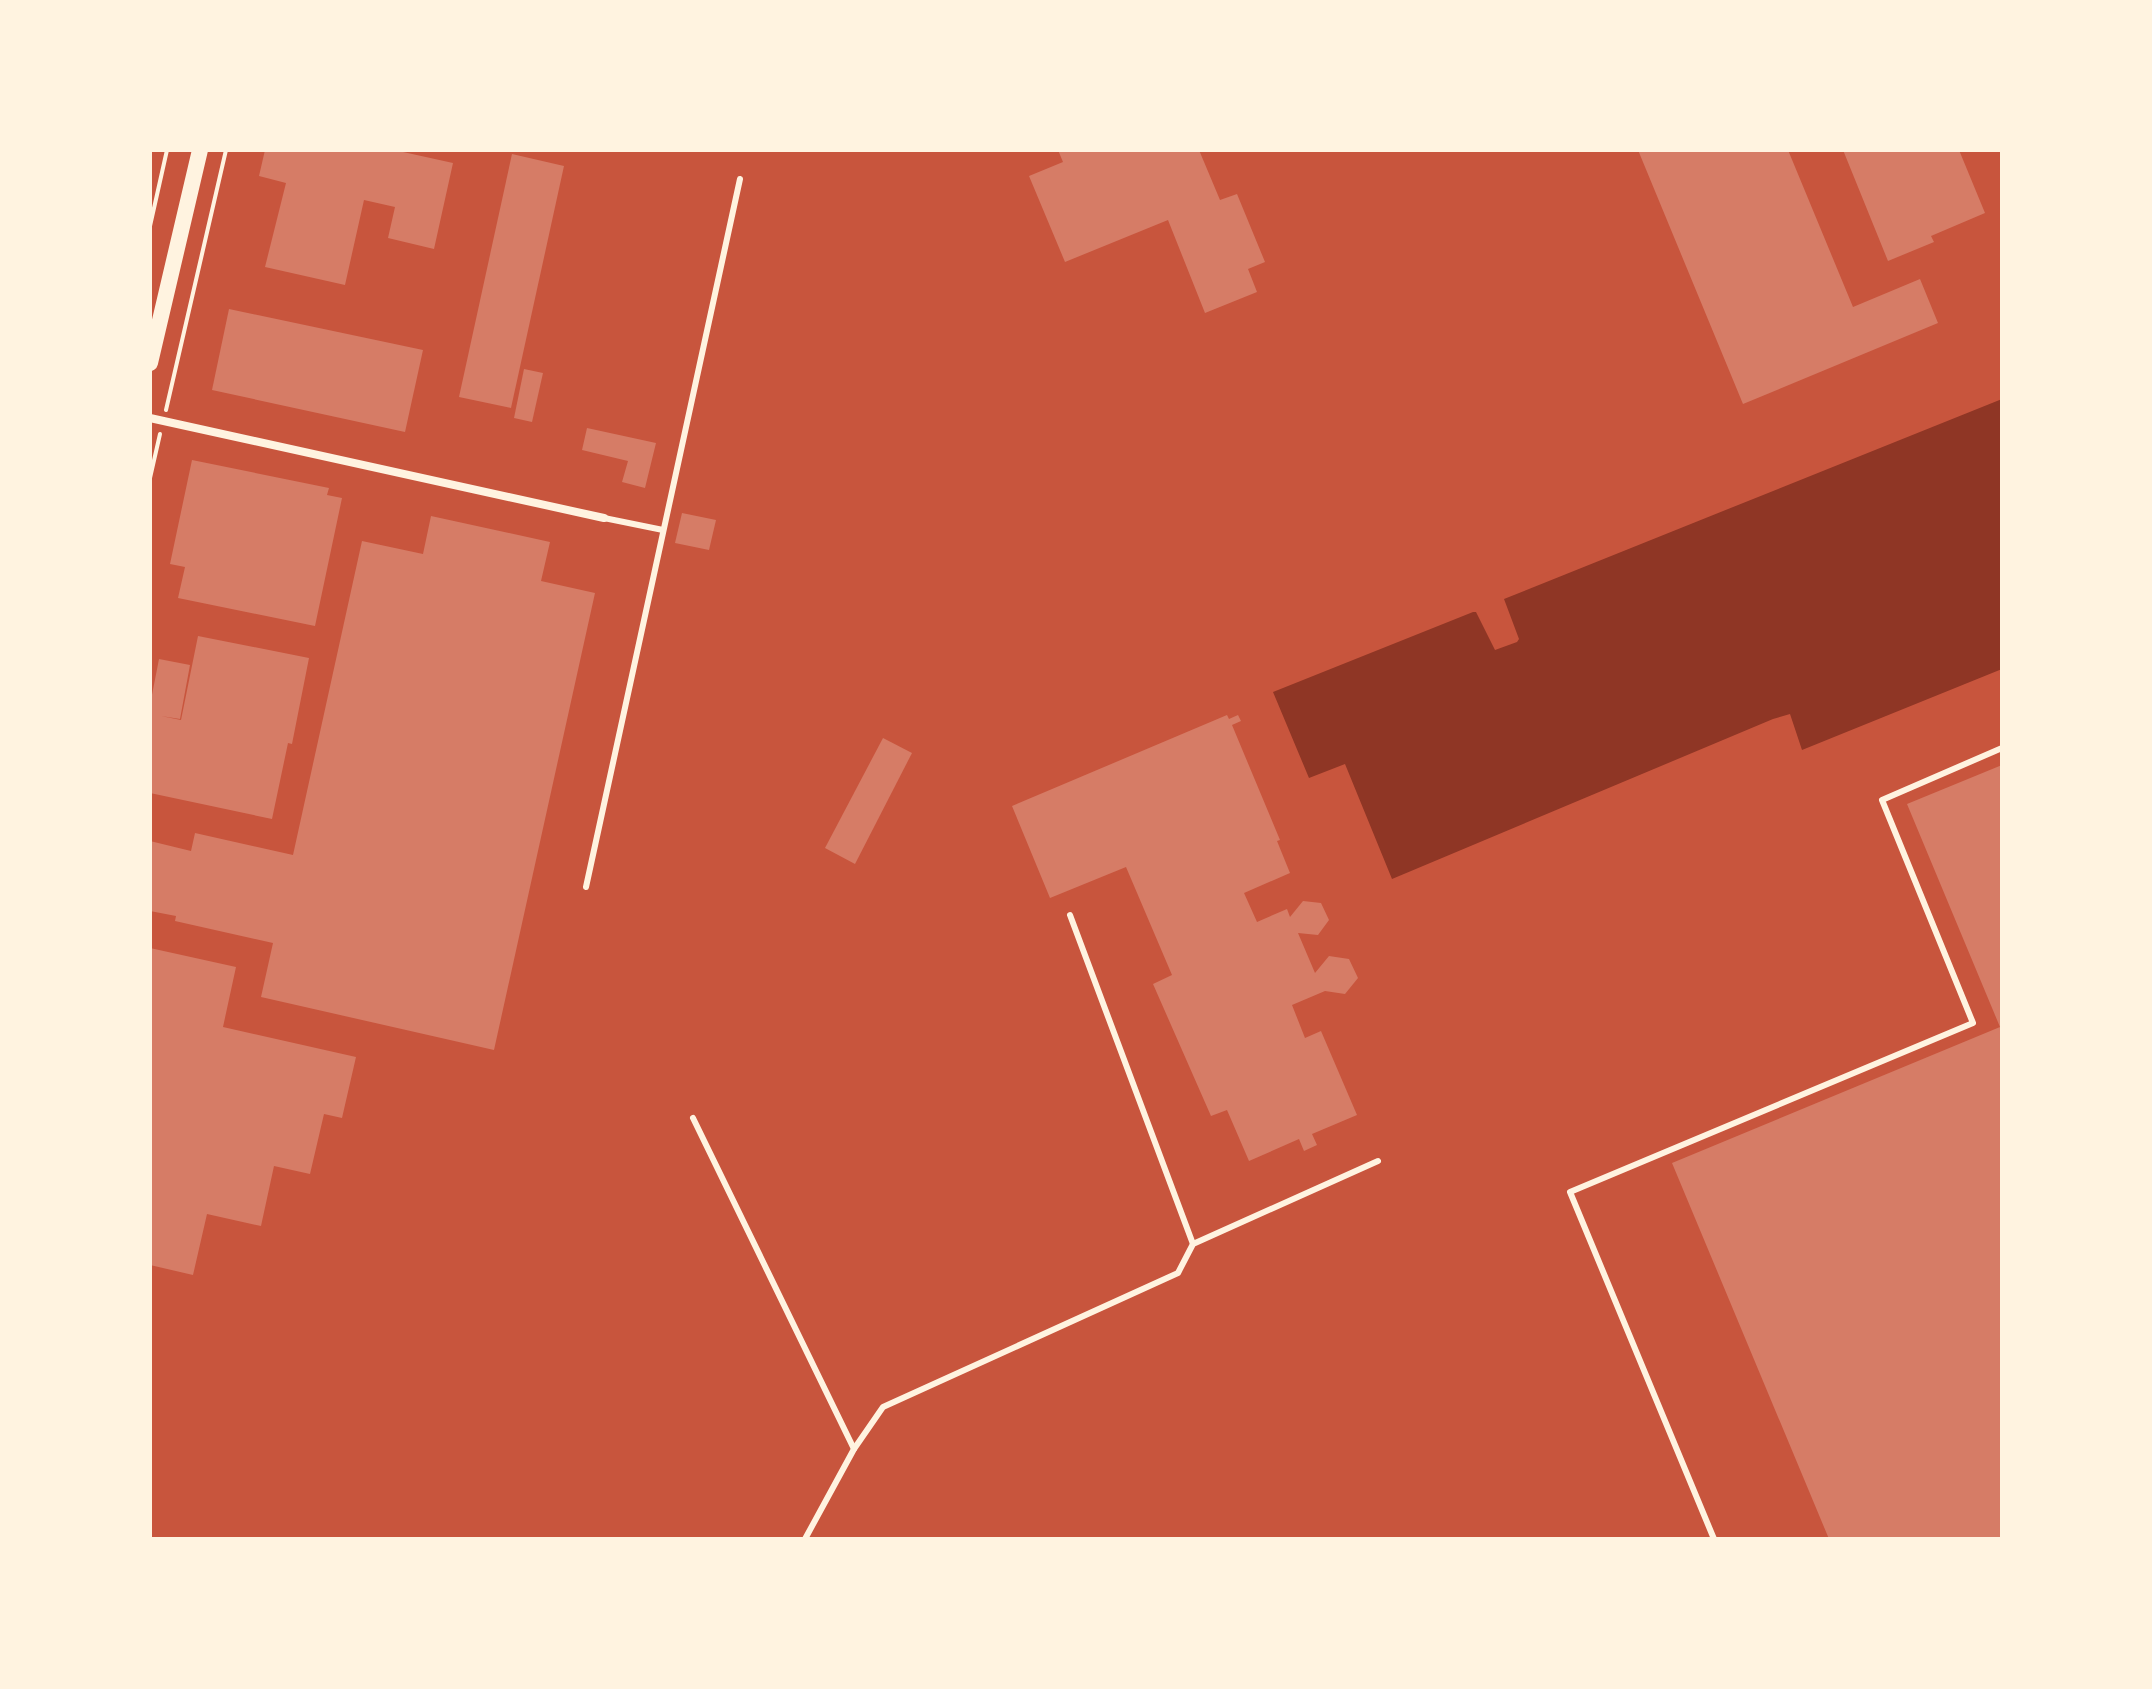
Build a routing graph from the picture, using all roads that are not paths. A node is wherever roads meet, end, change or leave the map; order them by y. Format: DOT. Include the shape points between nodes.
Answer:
graph roads {
  1 [pos="200,150"];
  2 [pos="740,179"];
  3 [pos="150,363"];
  4 [pos="150,418"];
  5 [pos="604,518"];
  6 [pos="663,530"];
  7 [pos="2002,748"];
  8 [pos="586,887"];
  9 [pos="1070,915"];
  10 [pos="693,1118"];
  11 [pos="1378,1161"];
  12 [pos="1193,1244"];
  13 [pos="854,1449"];
  14 [pos="805,1539"];
  15 [pos="1714,1539"];
  1 -- 3 [label="main road"];
  2 -- 6 [label="lane"];
  4 -- 5 [label="street"];
  5 -- 6 [label="lane"];
  6 -- 8 [label="lane"];
  7 -- 15 [label="lane" via="1882,800 1973,1023 1570,1192"];
  9 -- 12 [label="lane"];
  10 -- 13 [label="lane"];
  11 -- 12 [label="lane"];
  12 -- 13 [label="lane" via="1178,1273 883,1407"];
  13 -- 14 [label="lane"];
}
